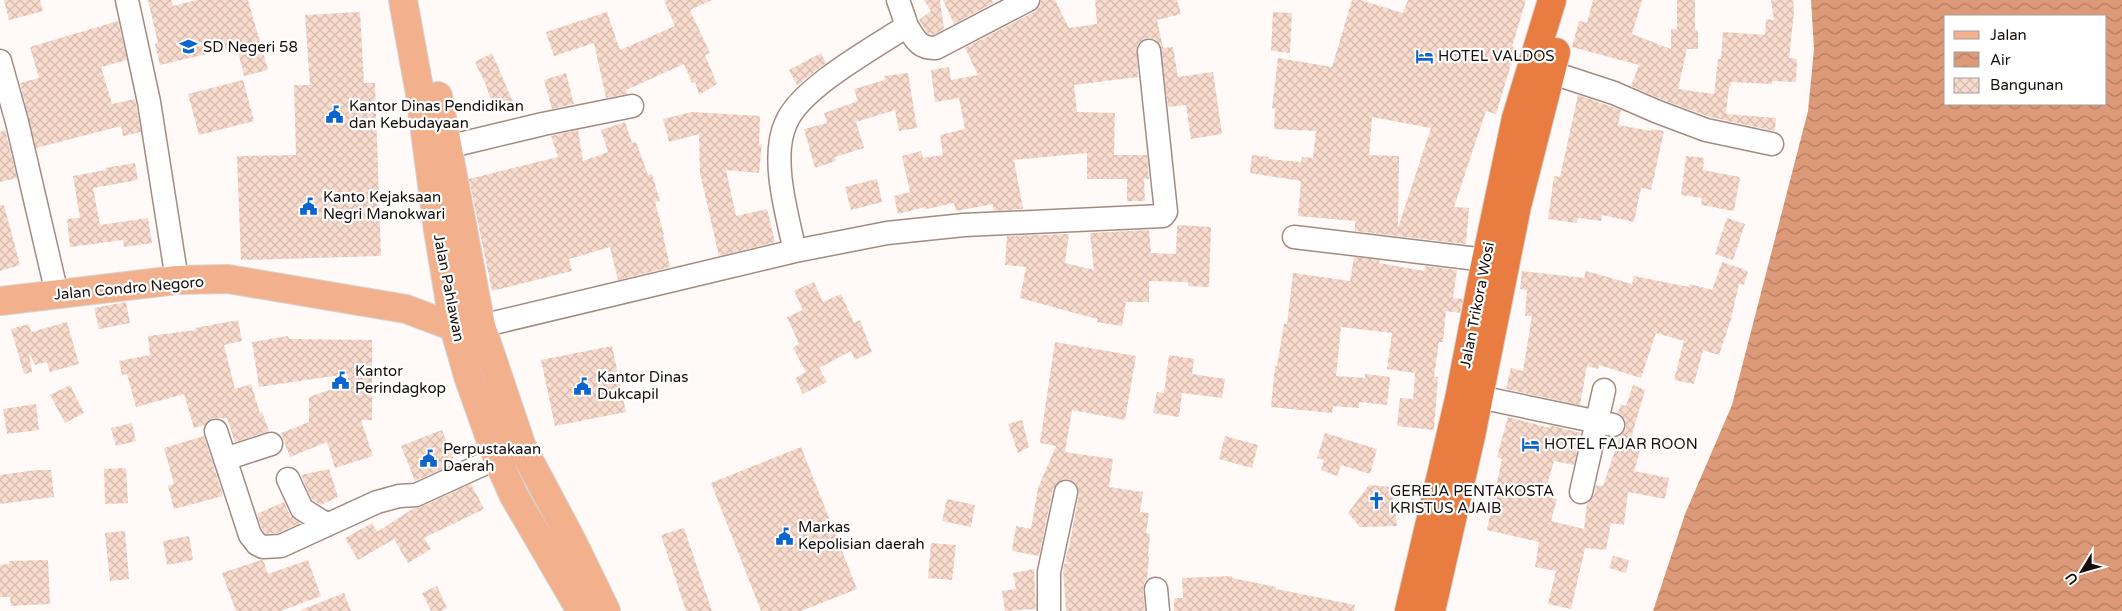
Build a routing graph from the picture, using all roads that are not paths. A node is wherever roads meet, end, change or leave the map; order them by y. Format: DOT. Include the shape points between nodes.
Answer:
graph roads {
  1 [pos="127,0"];
  2 [pos="403,0"];
  3 [pos="421,0"];
  4 [pos="898,0"];
  5 [pos="1028,0"];
  6 [pos="1552,0"];
  7 [pos="1571,0"];
  8 [pos="907,26"];
  9 [pos="1149,51"];
  10 [pos="0,61"];
  11 [pos="1550,72"];
  12 [pos="632,106"];
  13 [pos="432,119"];
  14 [pos="1772,144"];
  15 [pos="447,147"];
  16 [pos="449,228"];
  17 [pos="1294,237"];
  18 [pos="795,251"];
  19 [pos="1486,260"];
  20 [pos="176,280"];
  21 [pos="447,287"];
  22 [pos="57,294"];
  23 [pos="0,301"];
  24 [pos="406,309"];
  25 [pos="480,326"];
  26 [pos="454,327"];
  27 [pos="1604,390"];
  28 [pos="1479,397"];
  29 [pos="1605,424"];
  30 [pos="216,431"];
  31 [pos="1461,433"];
  32 [pos="271,444"];
  33 [pos="497,458"];
  34 [pos="225,459"];
  35 [pos="288,479"];
  36 [pos="1066,492"];
  37 [pos="1581,492"];
  38 [pos="326,524"];
  39 [pos="1156,589"];
  40 [pos="581,611"];
  41 [pos="606,611"];
  42 [pos="1049,611"];
  43 [pos="1158,611"];
  44 [pos="1409,611"];
  45 [pos="1431,611"];
  1 -- 20 [label="street" via="149,102"];
  2 -- 13 [label="main road, Jalan Pahlawan"];
  3 -- 13 [label="main road, Jalan Pahlawan"];
  4 -- 8 [label="street"];
  5 -- 8 [label="street" via="936,48 920,45"];
  6 -- 19 [label="highway, Jalan Trikora Wosi" via="1516,118"];
  7 -- 11 [label="highway, Jalan Trikora Wosi"];
  8 -- 18 [label="street" via="813,89 786,121 780,154 782,186"];
  9 -- 18 [label="street" via="1164,216 964,224 887,233"];
  10 -- 22 [label="street"];
  11 -- 14 [label="street" via="1614,93 1706,130"];
  11 -- 28 [label="highway, Jalan Trikora Wosi" via="1517,206"];
  12 -- 15 [label="street"];
  13 -- 15 [label="main road, Jalan Pahlawan"];
  13 -- 16 [label="main road, Jalan Pahlawan"];
  15 -- 16 [label="main road, Jalan Pahlawan"];
  16 -- 21 [label="main road, Jalan Pahlawan"];
  16 -- 25 [label="main road, Jalan Pahlawan"];
  17 -- 19 [label="street"];
  18 -- 25 [label="street"];
  19 -- 31 [label="highway, Jalan Trikora Wosi"];
  20 -- 22 [label="main road, Jalan Condro Negoro"];
  20 -- 24 [label="main road, Jalan Condro Negoro" via="228,280"];
  21 -- 24 [label="main road"];
  21 -- 26 [label="main road, Jalan Pahlawan"];
  22 -- 23 [label="main road, Jalan Condro Negoro"];
  24 -- 26 [label="main road, Jalan Condro Negoro"];
  25 -- 41 [label="main road, Jalan Pahlawan" via="522,447"];
  26 -- 33 [label="main road, Jalan Pahlawan"];
  27 -- 29 [label="street"];
  28 -- 29 [label="street"];
  28 -- 31 [label="highway, Jalan Trikora Wosi"];
  29 -- 37 [label="street"];
  30 -- 34 [label="street"];
  31 -- 44 [label="highway, Jalan Trikora Wosi"];
  31 -- 45 [label="highway, Jalan Trikora Wosi"];
  32 -- 34 [label="street"];
  33 -- 38 [label="street" via="421,493 390,497"];
  33 -- 40 [label="main road, Jalan Pahlawan" via="514,496"];
  34 -- 38 [label="street" via="250,535 258,544 282,546"];
  35 -- 38 [label="street" via="302,509"];
  36 -- 42 [label="street" via="1049,572"];
  39 -- 43 [label="street"];
}
